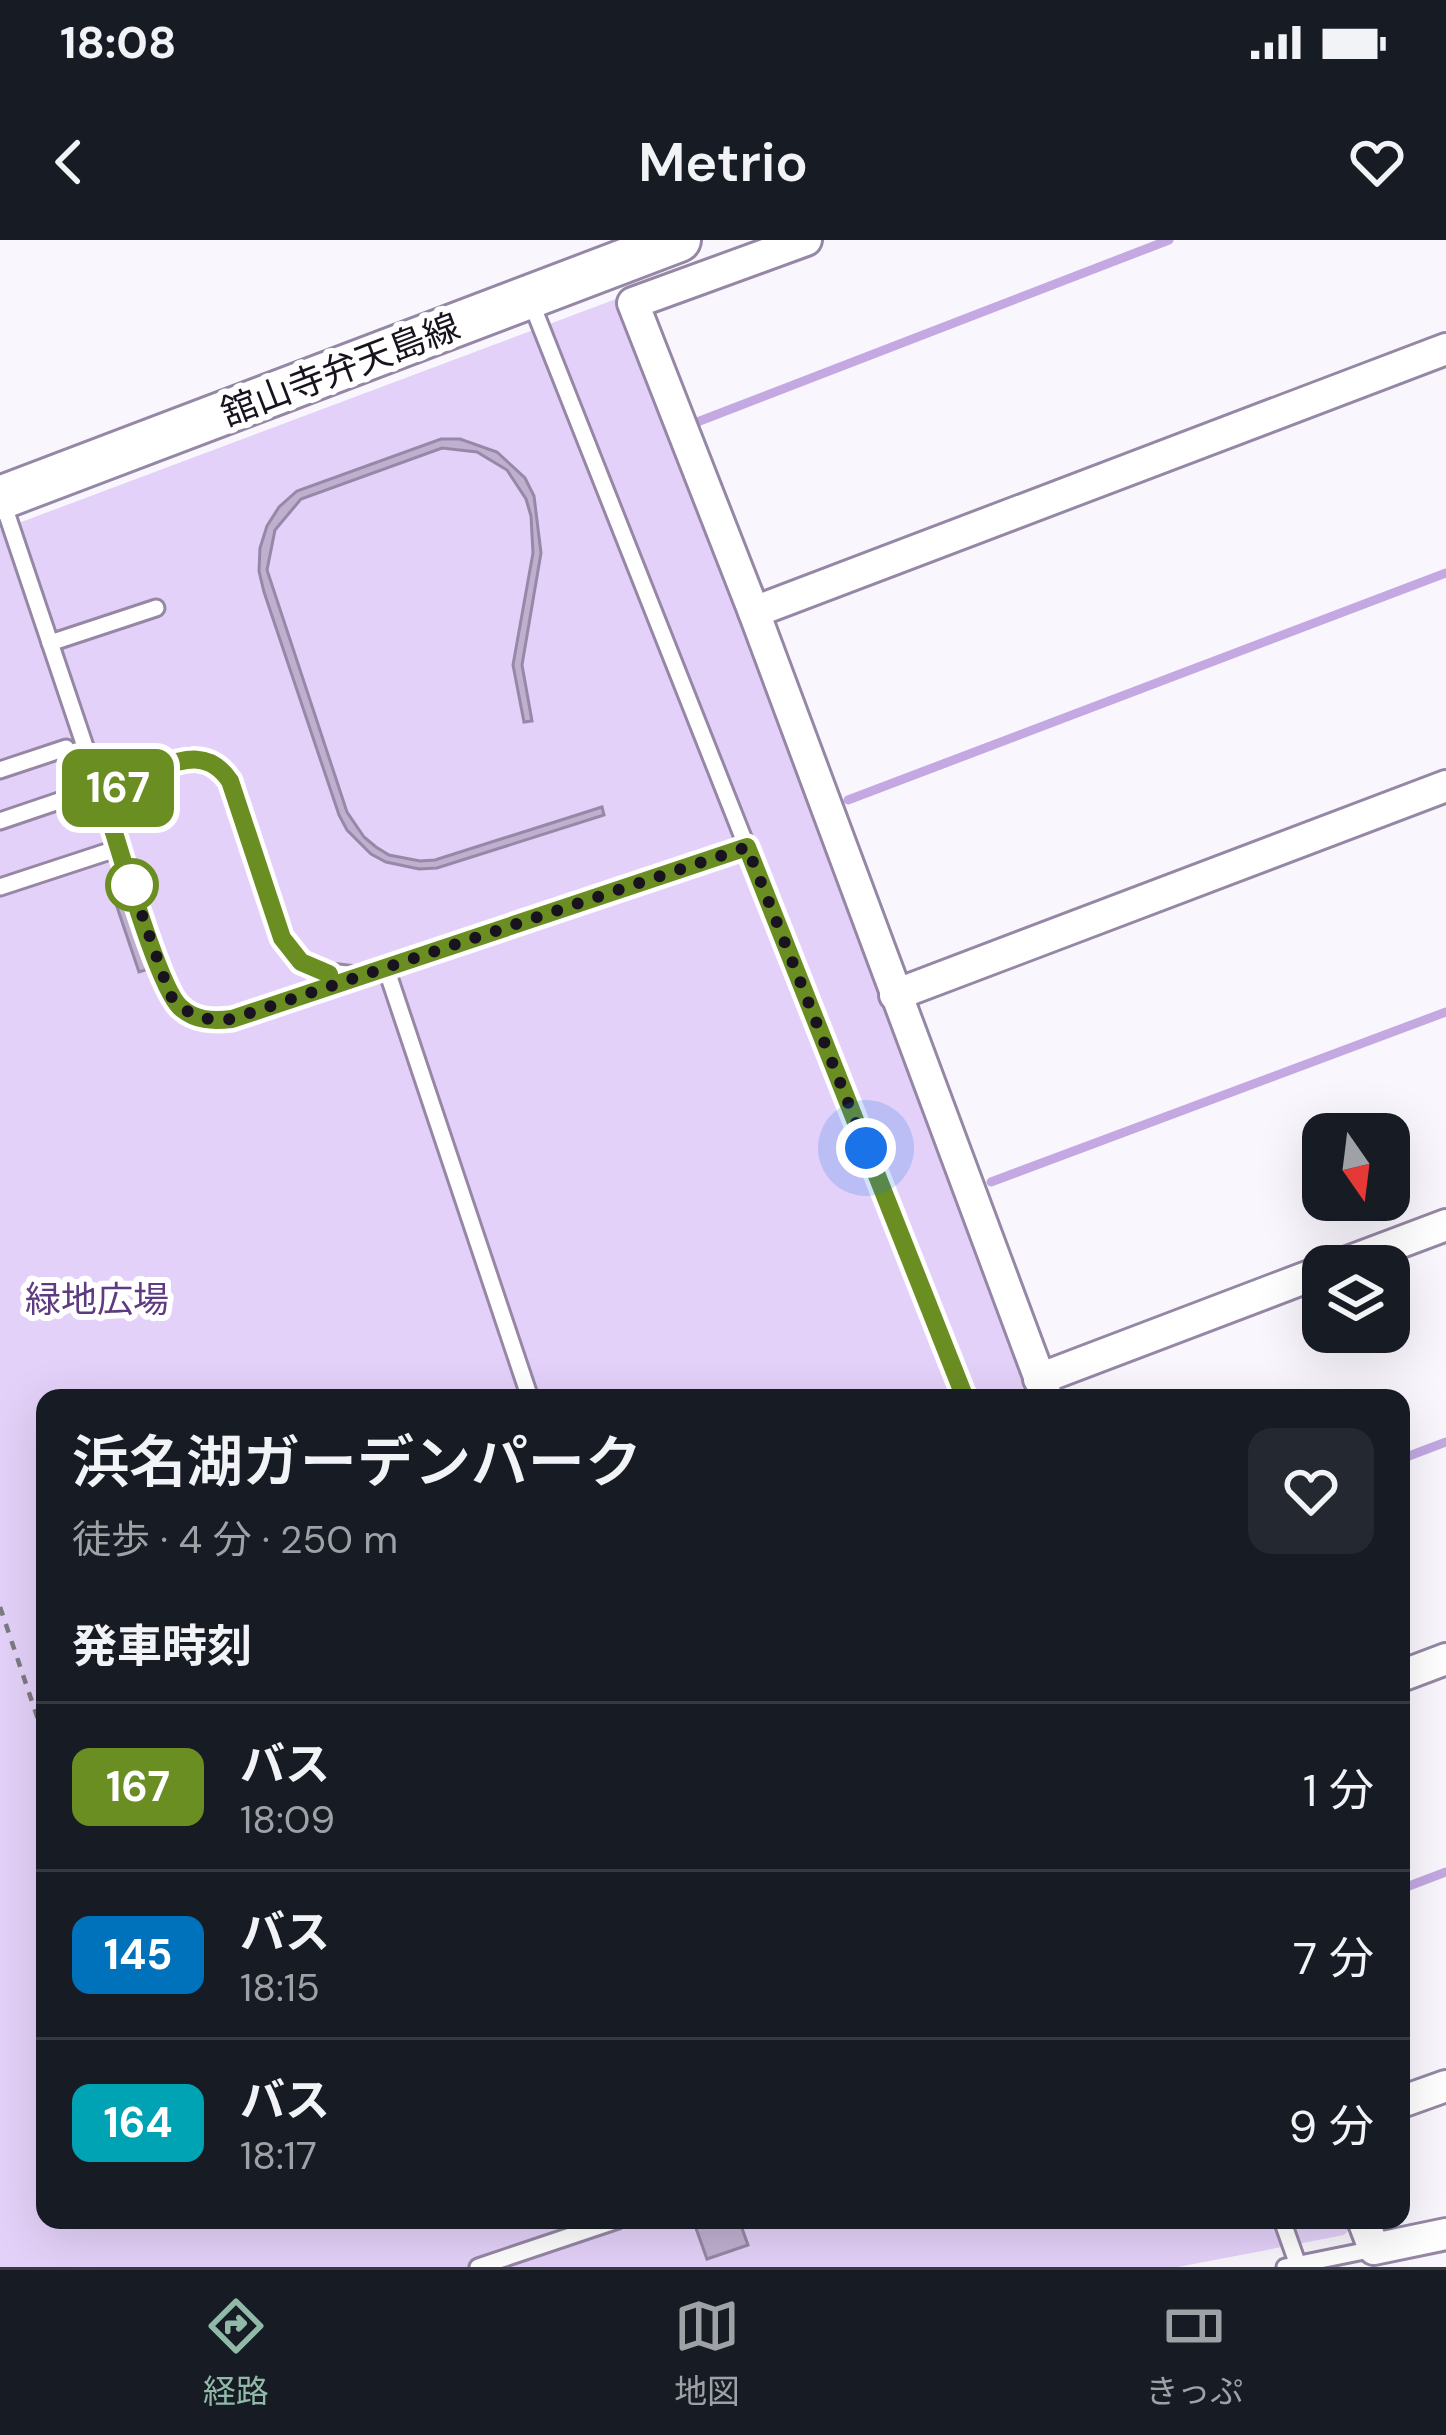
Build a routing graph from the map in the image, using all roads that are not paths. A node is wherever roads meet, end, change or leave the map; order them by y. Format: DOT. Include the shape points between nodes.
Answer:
graph roads {
  1 [pos="679,240"];
  2 [pos="806,240"];
  3 [pos="529,297"];
  4 [pos="1446,350"];
  5 [pos="1,498"];
  6 [pos="156,608"];
  7 [pos="754,612"];
  8 [pos="50,643"];
  9 [pos="66,748"];
  10 [pos="0,770"];
  11 [pos="128,777"];
  12 [pos="1446,786"];
  13 [pos="99,788"];
  14 [pos="0,821"];
  15 [pos="747,847"];
  16 [pos="119,848"];
  17 [pos="0,887"];
  18 [pos="386,968"];
  19 [pos="363,976"];
  20 [pos="895,995"];
  21 [pos="1446,1225"];
  22 [pos="1393,1245"];
  23 [pos="1302,1280"];
  24 [pos="527,1389"];
  25 [pos="961,1389"];
  26 [pos="1043,1389"];
  27 [pos="1446,1659"];
  28 [pos="1410,1673"];
  29 [pos="1446,2086"];
  30 [pos="1410,2099"];
  31 [pos="591,2229"];
  32 [pos="1284,2229"];
  33 [pos="1446,2234"];
  34 [pos="1369,2235"];
  35 [pos="1292,2266"];
  36 [pos="478,2267"];
  1 -- 3 [label="main road, 舘山寺弁天島線"];
  2 -- 7 [label="street" via="633,303"];
  3 -- 5 [label="main road, 舘山寺弁天島線"];
  3 -- 15 [label="lane"];
  4 -- 7 [label="street"];
  5 -- 8 [label="lane"];
  6 -- 8 [label="lane"];
  7 -- 20 [label="street"];
  8 -- 13 [label="lane"];
  9 -- 10 [label="lane"];
  11 -- 13 [label="lane"];
  11 -- 16 [label="lane" via="111,806"];
  11 -- 19 [label="lane" via="189,758 220,767 290,951 314,970"];
  12 -- 20 [label="street"];
  13 -- 14 [label="lane"];
  15 -- 18 [label="lane"];
  15 -- 25 [label="lane"];
  16 -- 17 [label="lane"];
  16 -- 19 [label="lane" via="170,995 197,1017 232,1019"];
  18 -- 19 [label="lane"];
  18 -- 24 [label="lane"];
  20 -- 26 [label="street"];
  21 -- 22 [label="street"];
  23 -- 26 [label="street"];
  27 -- 28 [label="street"];
  29 -- 30 [label="street"];
  31 -- 36 [label="lane"];
  32 -- 35 [label="lane"];
  33 -- 34 [label="street"];
  34 -- 35 [label="lane"];
}
